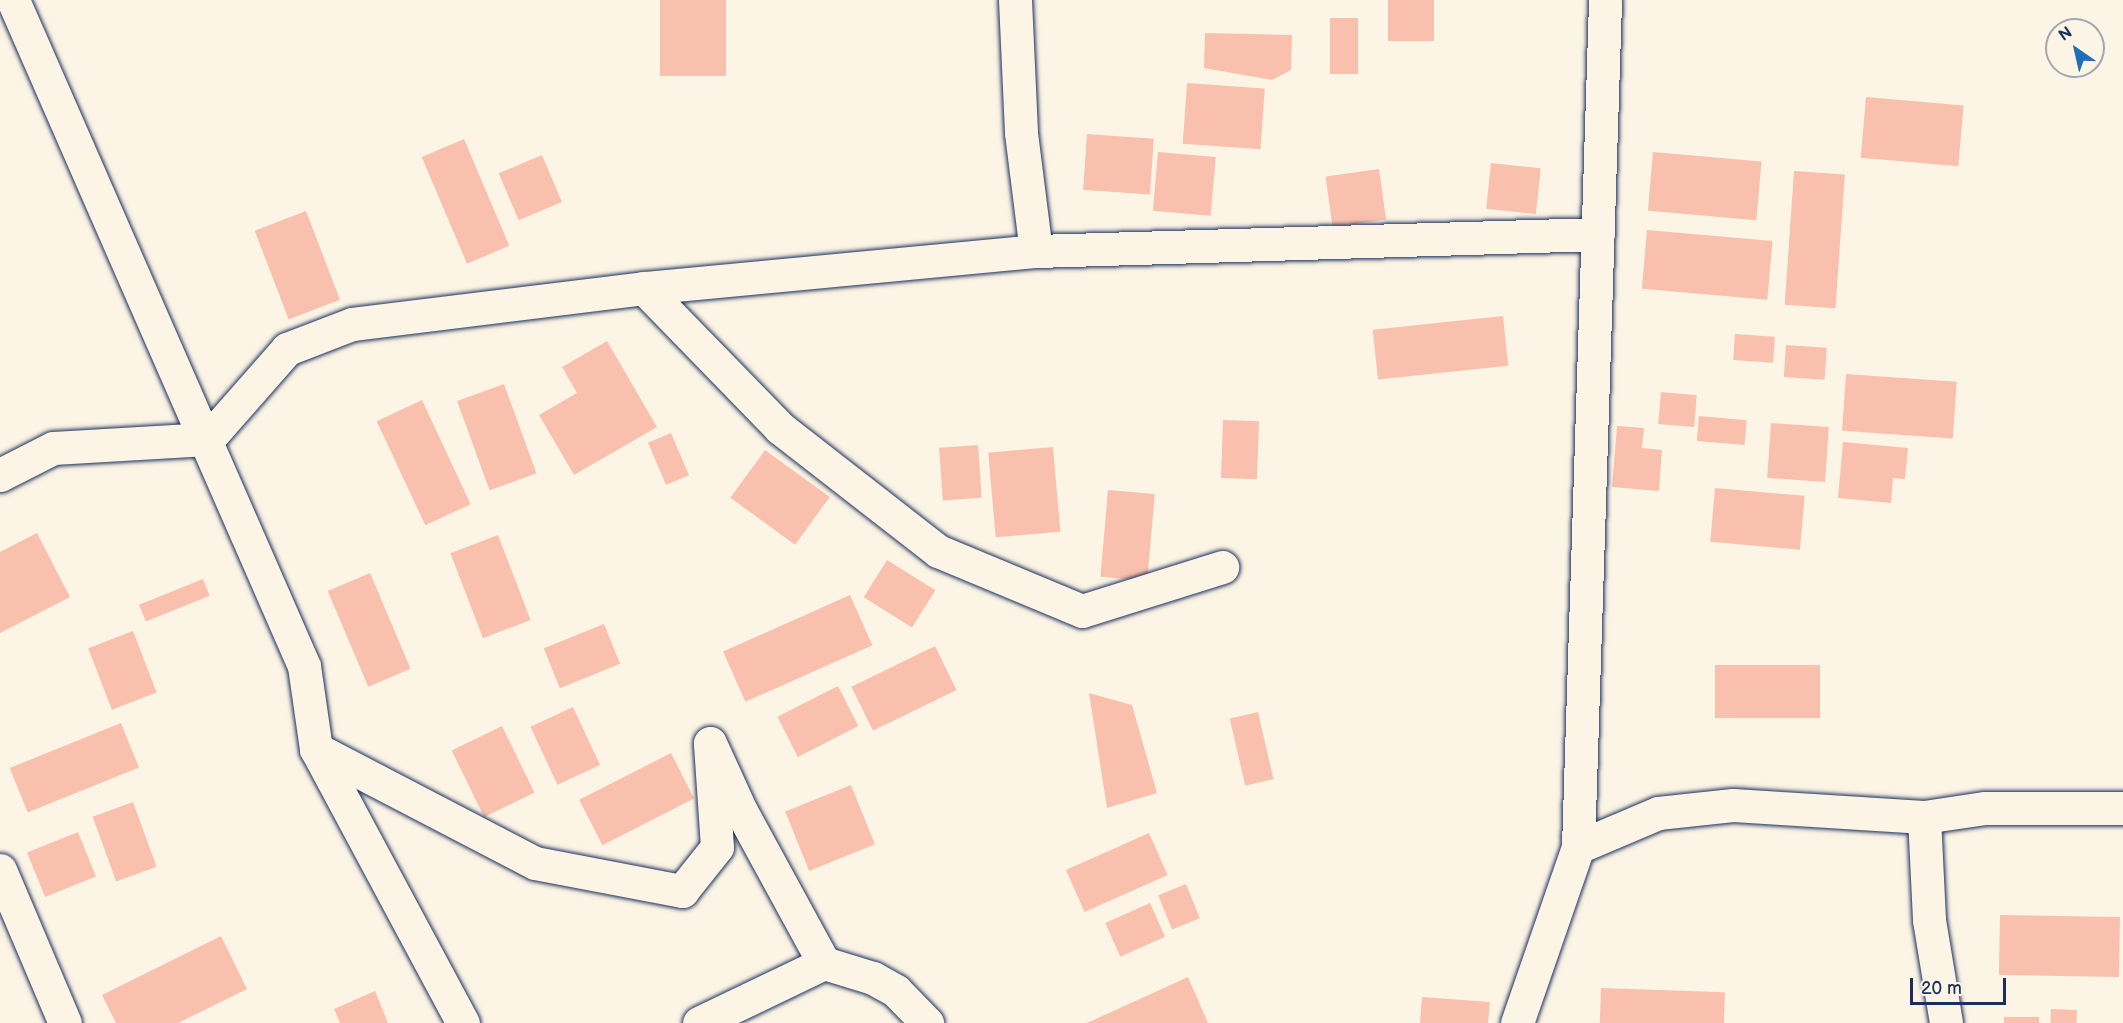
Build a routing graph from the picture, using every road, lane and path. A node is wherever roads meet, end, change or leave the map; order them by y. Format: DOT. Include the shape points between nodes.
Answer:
graph roads {
  1 [pos="13,0"];
  2 [pos="1016,0"];
  3 [pos="1605,0"];
  4 [pos="1598,234"];
  5 [pos="1036,251"];
  6 [pos="644,288"];
  7 [pos="208,440"];
  8 [pos="0,475"];
  9 [pos="1222,567"];
  10 [pos="316,749"];
  11 [pos="2123,808"];
  12 [pos="1924,817"];
  13 [pos="1578,847"];
  14 [pos="0,870"];
  15 [pos="824,963"];
  16 [pos="65,1023"];
  17 [pos="463,1023"];
  18 [pos="699,1023"];
  19 [pos="927,1023"];
  20 [pos="1516,1023"];
  21 [pos="1946,1023"];
  1 -- 7 [label="street"];
  2 -- 5 [label="street" via="1021,133"];
  3 -- 4 [label="street"];
  4 -- 5 [label="street"];
  4 -- 13 [label="street"];
  5 -- 6 [label="street"];
  6 -- 7 [label="street" via="352,324 287,349"];
  6 -- 9 [label="street" via="780,428 938,551 1082,611"];
  7 -- 8 [label="street" via="53,448"];
  7 -- 10 [label="street" via="304,666"];
  10 -- 15 [label="street" via="535,862 682,891 717,847 710,743 741,811"];
  10 -- 17 [label="street"];
  11 -- 12 [label="street" via="1985,808"];
  12 -- 13 [label="street" via="1733,805 1658,813"];
  12 -- 21 [label="street" via="1929,920"];
  13 -- 20 [label="street"];
  14 -- 16 [label="street"];
  15 -- 18 [label="street"];
  15 -- 19 [label="street" via="849,966 881,982"];
}
